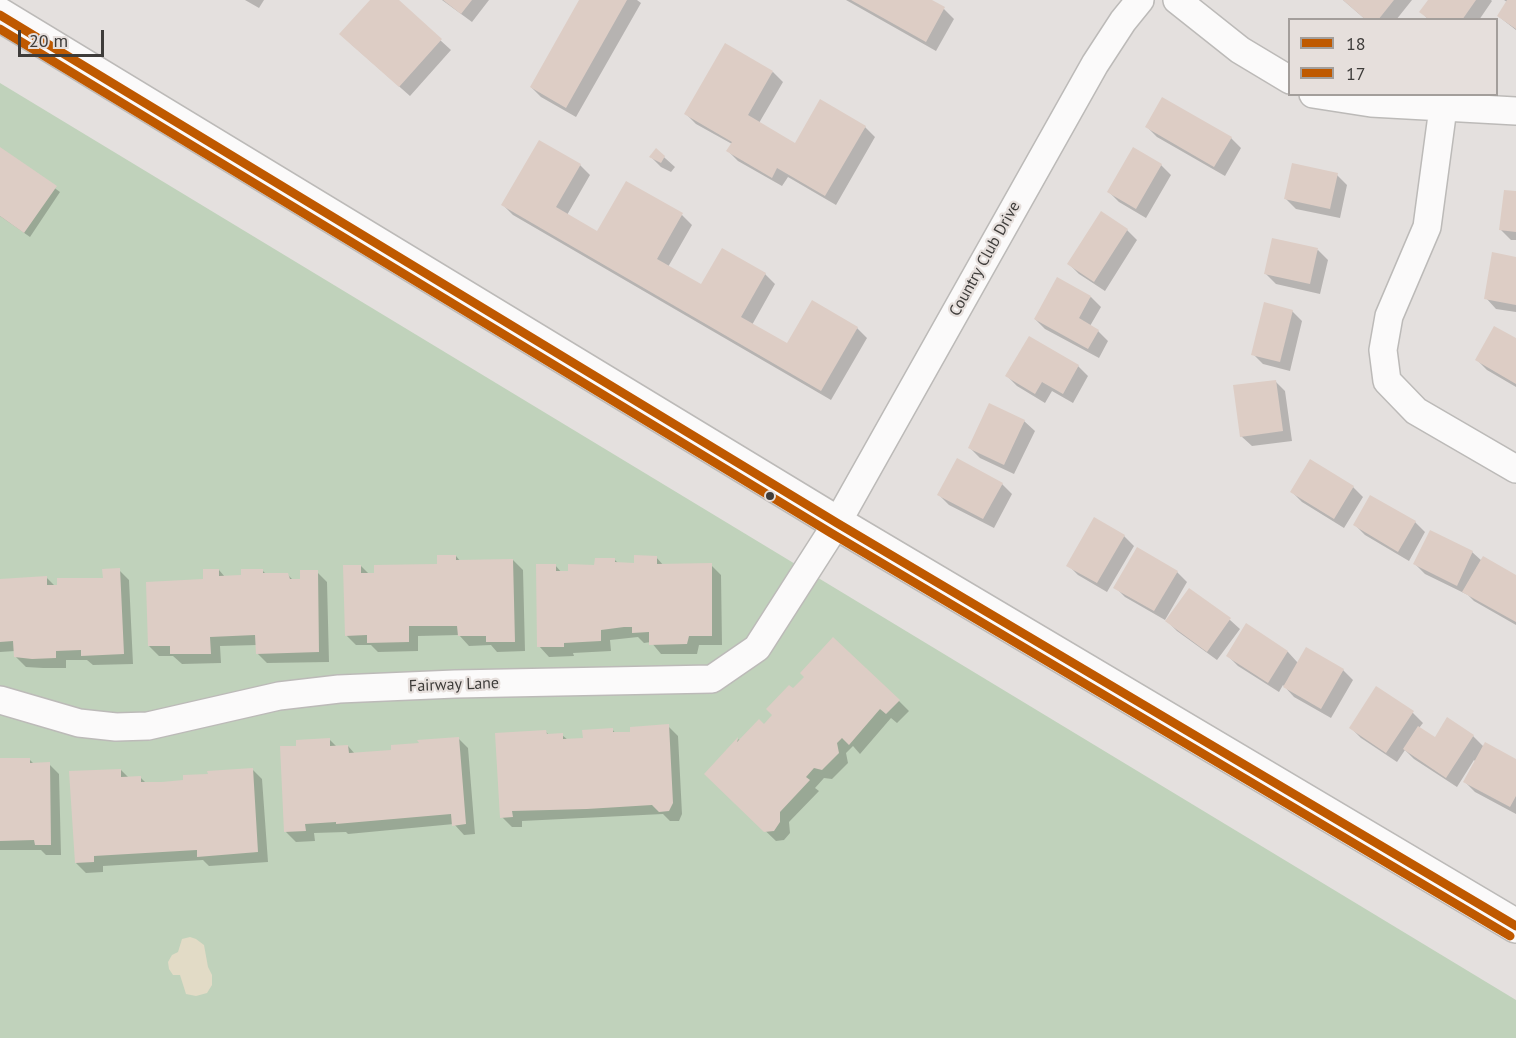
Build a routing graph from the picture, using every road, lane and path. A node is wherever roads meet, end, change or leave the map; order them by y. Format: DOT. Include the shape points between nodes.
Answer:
graph roads {
  1 [pos="1140,0"];
  2 [pos="1177,0"];
  3 [pos="0,15"];
  4 [pos="1288,79"];
  5 [pos="1326,96"];
  6 [pos="1443,108"];
  7 [pos="1516,111"];
  8 [pos="1516,469"];
  9 [pos="837,523"];
  10 [pos="0,700"];
  11 [pos="1516,926"];
  1 -- 9 [label="street, Country Club Drive" via="1095,64"];
  2 -- 4 [label="street" via="1240,50"];
  3 -- 9 [label="main road"];
  5 -- 6 [label="street"];
  6 -- 7 [label="street"];
  6 -- 8 [label="street" via="1427,227 1389,316 1383,350 1387,381 1416,411"];
  9 -- 10 [label="street, Fairway Lane" via="757,648 712,679 339,689 279,696 148,726 116,727 79,723"];
  9 -- 11 [label="main road"];
}
